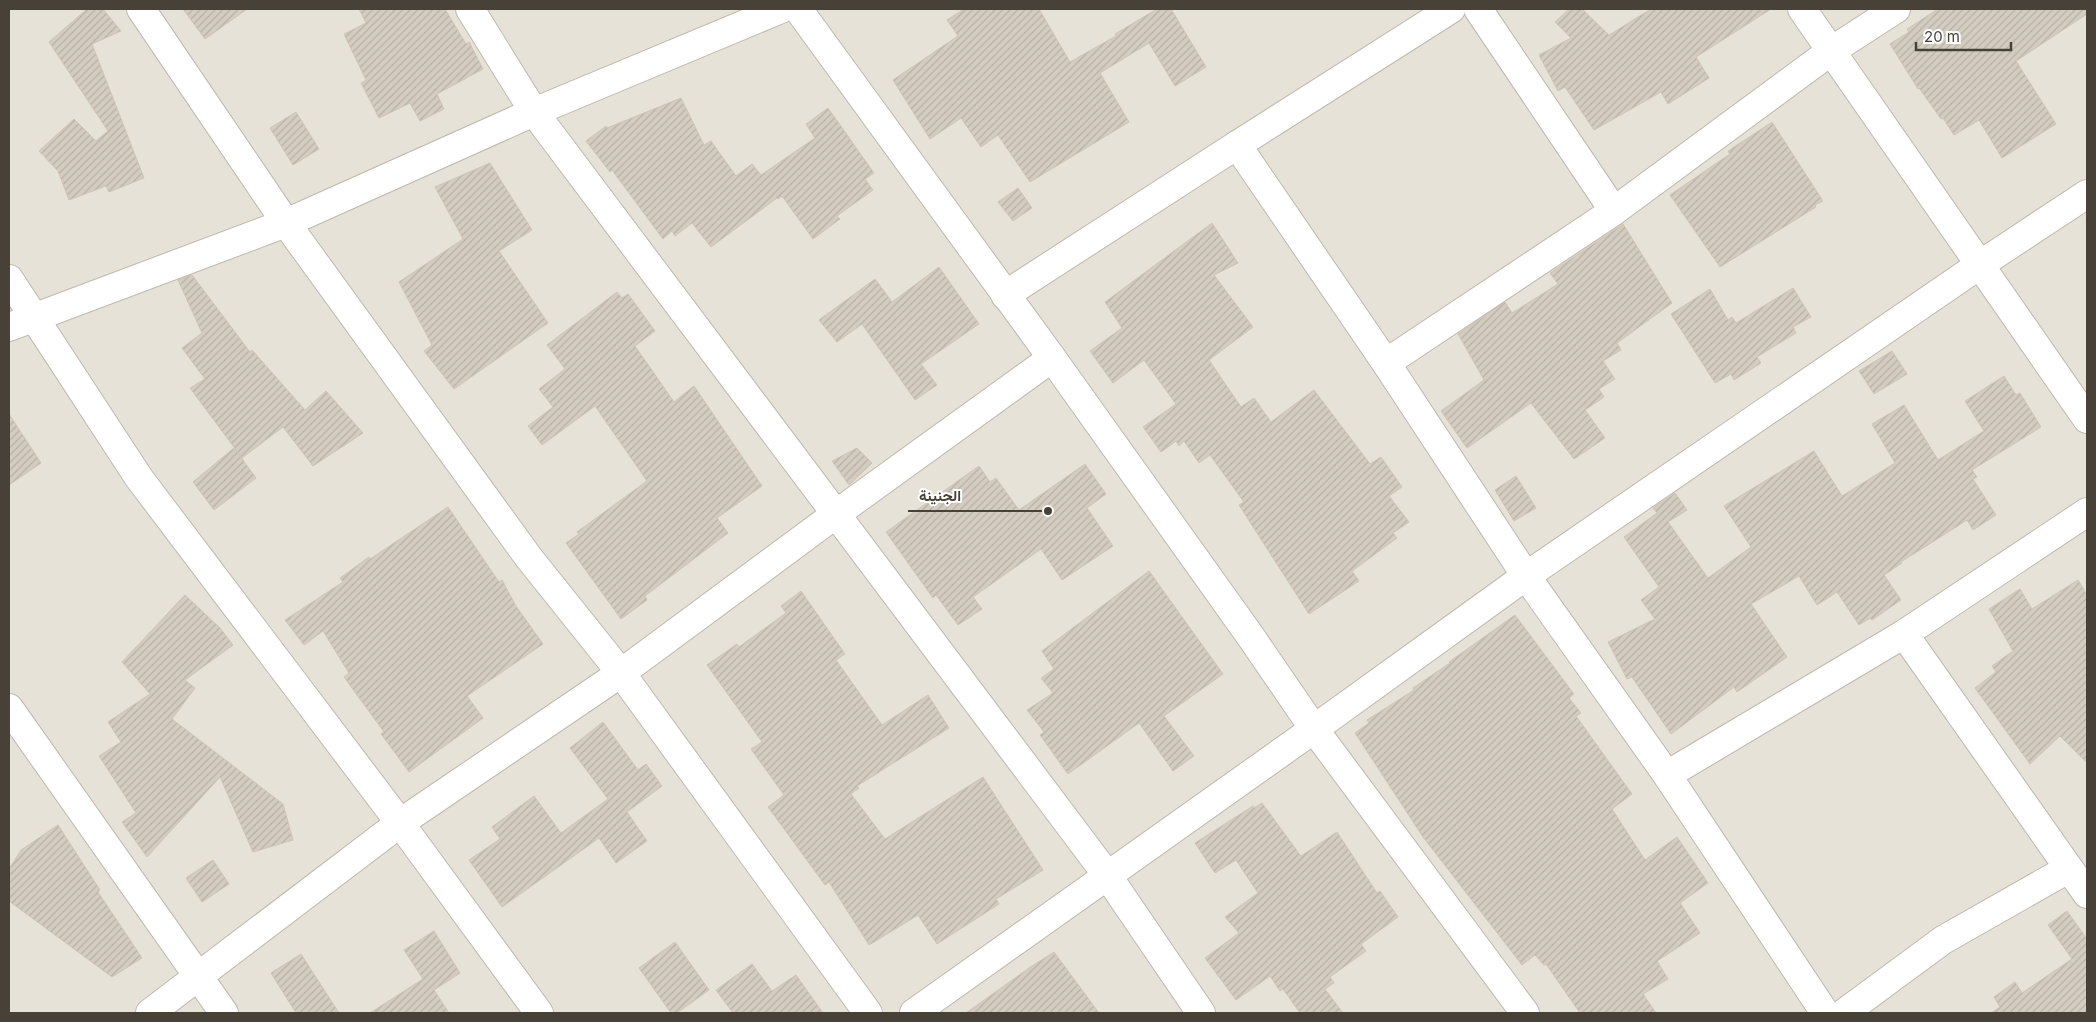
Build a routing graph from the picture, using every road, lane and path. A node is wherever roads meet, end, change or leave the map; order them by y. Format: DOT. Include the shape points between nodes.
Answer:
graph roads {
  1 [pos="141,9"];
  2 [pos="470,9"];
  3 [pos="781,9"];
  4 [pos="798,9"];
  5 [pos="1451,9"];
  6 [pos="1478,9"];
  7 [pos="1802,9"];
  8 [pos="1896,9"];
  9 [pos="1831,51"];
  10 [pos="534,112"];
  11 [pos="1237,145"];
  12 [pos="2087,194"];
  13 [pos="1614,211"];
  14 [pos="286,223"];
  15 [pos="1981,264"];
  16 [pos="9,279"];
  17 [pos="1005,295"];
  18 [pos="34,317"];
  19 [pos="9,327"];
  20 [pos="1052,358"];
  21 [pos="1386,363"];
  22 [pos="2087,419"];
  23 [pos="2087,512"];
  24 [pos="836,514"];
  25 [pos="1526,576"];
  26 [pos="1904,634"];
  27 [pos="621,673"];
  28 [pos="9,708"];
  29 [pos="1314,730"];
  30 [pos="1667,775"];
  31 [pos="400,823"];
  32 [pos="2068,869"];
  33 [pos="1107,876"];
  34 [pos="2087,894"];
  35 [pos="200,977"];
  36 [pos="150,1013"];
  37 [pos="224,1013"];
  38 [pos="539,1013"];
  39 [pos="868,1013"];
  40 [pos="914,1013"];
  41 [pos="1201,1013"];
  42 [pos="1525,1013"];
  43 [pos="1825,1013"];
  44 [pos="1844,1013"];
  1 -- 14 [label="street"];
  2 -- 10 [label="street"];
  3 -- 10 [label="street"];
  4 -- 17 [label="street"];
  5 -- 11 [label="street"];
  6 -- 13 [label="street"];
  7 -- 9 [label="street"];
  8 -- 9 [label="street"];
  9 -- 13 [label="street"];
  9 -- 15 [label="street"];
  10 -- 14 [label="street"];
  10 -- 24 [label="street"];
  11 -- 17 [label="street"];
  11 -- 21 [label="street"];
  12 -- 15 [label="street"];
  13 -- 21 [label="street"];
  14 -- 18 [label="street"];
  14 -- 27 [label="street" via="529,558"];
  15 -- 22 [label="street"];
  15 -- 25 [label="street"];
  16 -- 18 [label="street"];
  17 -- 20 [label="street"];
  18 -- 19 [label="street"];
  18 -- 31 [label="street" via="139,478"];
  20 -- 24 [label="street"];
  20 -- 29 [label="street"];
  21 -- 25 [label="street"];
  23 -- 26 [label="street"];
  24 -- 27 [label="street"];
  24 -- 33 [label="street"];
  25 -- 29 [label="street"];
  25 -- 30 [label="street"];
  26 -- 30 [label="street"];
  26 -- 32 [label="street"];
  27 -- 31 [label="street"];
  27 -- 39 [label="street"];
  28 -- 35 [label="street"];
  29 -- 33 [label="street"];
  29 -- 42 [label="street"];
  30 -- 43 [label="street"];
  31 -- 35 [label="street"];
  31 -- 38 [label="street"];
  32 -- 34 [label="street"];
  32 -- 44 [label="street" via="1943,940"];
  33 -- 40 [label="street"];
  33 -- 41 [label="street"];
  35 -- 36 [label="street"];
  35 -- 37 [label="street"];
}
